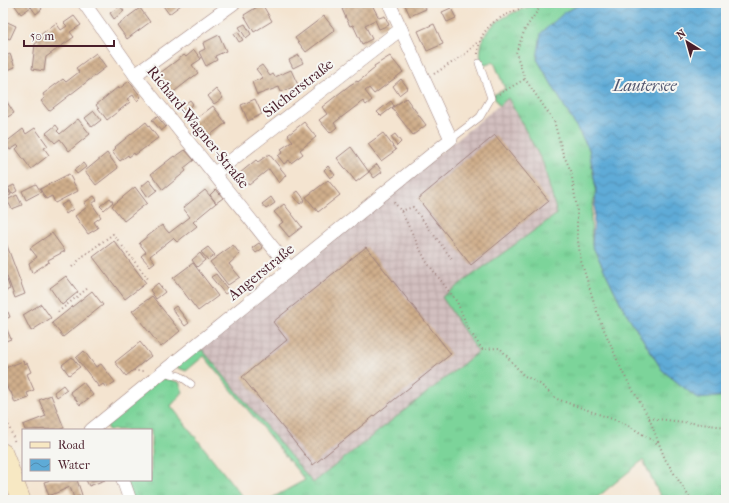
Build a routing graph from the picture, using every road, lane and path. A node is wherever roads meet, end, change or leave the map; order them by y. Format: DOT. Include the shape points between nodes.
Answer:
graph roads {
  1 [pos="84,3"];
  2 [pos="234,3"];
  3 [pos="389,3"];
  4 [pos="535,3"];
  5 [pos="543,3"];
  6 [pos="400,29"];
  7 [pos="480,41"];
  8 [pos="479,63"];
  9 [pos="136,75"];
  10 [pos="525,79"];
  11 [pos="423,80"];
  12 [pos="491,98"];
  13 [pos="451,139"];
  14 [pos="215,173"];
  15 [pos="386,191"];
  16 [pos="401,211"];
  17 [pos="452,259"];
  18 [pos="72,267"];
  19 [pos="290,269"];
  20 [pos="149,280"];
  21 [pos="88,288"];
  22 [pos="58,312"];
  23 [pos="162,372"];
  24 [pos="191,384"];
  25 [pos="3,410"];
  26 [pos="649,418"];
  27 [pos="104,425"];
  28 [pos="726,426"];
  29 [pos="94,429"];
  30 [pos="659,445"];
  31 [pos="9,448"];
  32 [pos="18,478"];
  33 [pos="123,481"];
  34 [pos="726,490"];
  35 [pos="21,500"];
  36 [pos="130,500"];
  37 [pos="691,500"];
  38 [pos="720,500"];
  1 -- 9 [label="street, Richard-Wagner-Straße"];
  2 -- 9 [label="street"];
  3 -- 6 [label="street"];
  4 -- 7 [label="path" via="504,15 487,28"];
  5 -- 10 [label="path" via="525,29 516,53"];
  6 -- 11 [label="street"];
  6 -- 14 [label="street, Silcherstraße"];
  7 -- 8 [label="path"];
  7 -- 11 [label="path" via="464,55"];
  8 -- 12 [label="lane"];
  9 -- 14 [label="street, Richard-Wagner-Straße"];
  10 -- 12 [label="path"];
  10 -- 26 [label="path" via="554,121 563,154 571,171 577,209 577,234 588,287 623,373"];
  11 -- 13 [label="street"];
  12 -- 13 [label="lane" via="480,117"];
  13 -- 15 [label="street, Angerstraße"];
  14 -- 19 [label="street, Richard-Wagner-Straße"];
  15 -- 16 [label="path"];
  15 -- 19 [label="street, Angerstraße"];
  16 -- 17 [label="path" via="413,206"];
  16 -- 30 [label="path" via="426,261 457,302 468,328 482,348 500,348 523,375 540,384 557,400 626,424"];
  18 -- 20 [label="path" via="113,234"];
  19 -- 23 [label="street, Angerstraße"];
  21 -- 22 [label="path"];
  23 -- 24 [label="lane" via="180,376"];
  23 -- 27 [label="street, Angerstraße"];
  25 -- 31 [label="path"];
  26 -- 28 [label="path"];
  26 -- 30 [label="path"];
  27 -- 29 [label="street, Angerstraße"];
  30 -- 37 [label="path"];
  31 -- 32 [label="main road"];
  32 -- 35 [label="main road"];
  33 -- 36 [label="street"];
  34 -- 38 [label="path"];
}
